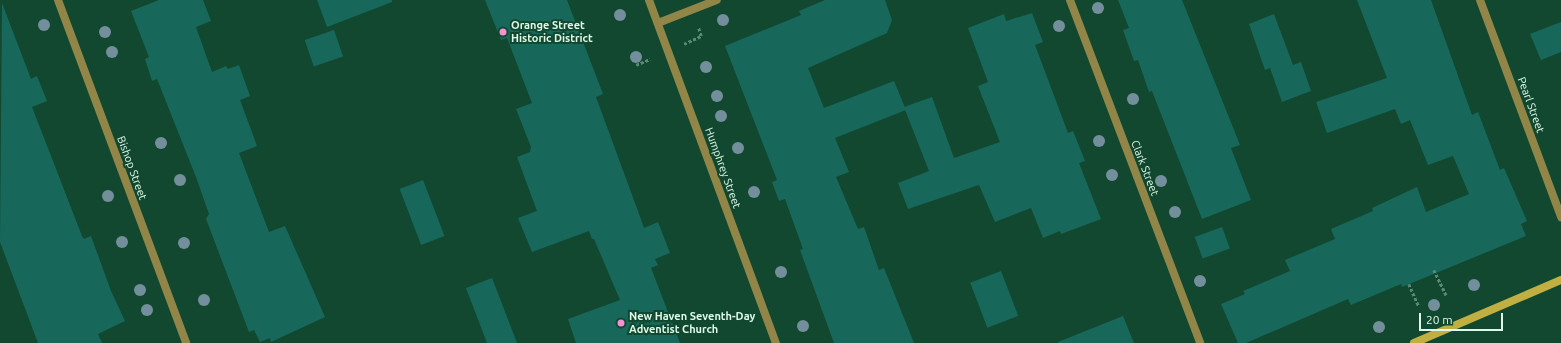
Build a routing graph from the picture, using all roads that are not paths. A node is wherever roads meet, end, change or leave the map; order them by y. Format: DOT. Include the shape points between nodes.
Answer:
graph roads {
  1 [pos="58,0"];
  2 [pos="649,0"];
  3 [pos="717,0"];
  4 [pos="1070,0"];
  5 [pos="1480,0"];
  6 [pos="658,23"];
  7 [pos="1561,217"];
  8 [pos="1561,280"];
  9 [pos="186,343"];
  10 [pos="776,343"];
  11 [pos="1200,343"];
  12 [pos="1414,343"];
  1 -- 9 [label="street, Bishop Street"];
  2 -- 6 [label="street, Humphrey Street"];
  3 -- 6 [label="street"];
  4 -- 11 [label="street, Clark Street"];
  5 -- 7 [label="street, Pearl Street"];
  6 -- 10 [label="street, Humphrey Street"];
  8 -- 12 [label="main road"];
}
